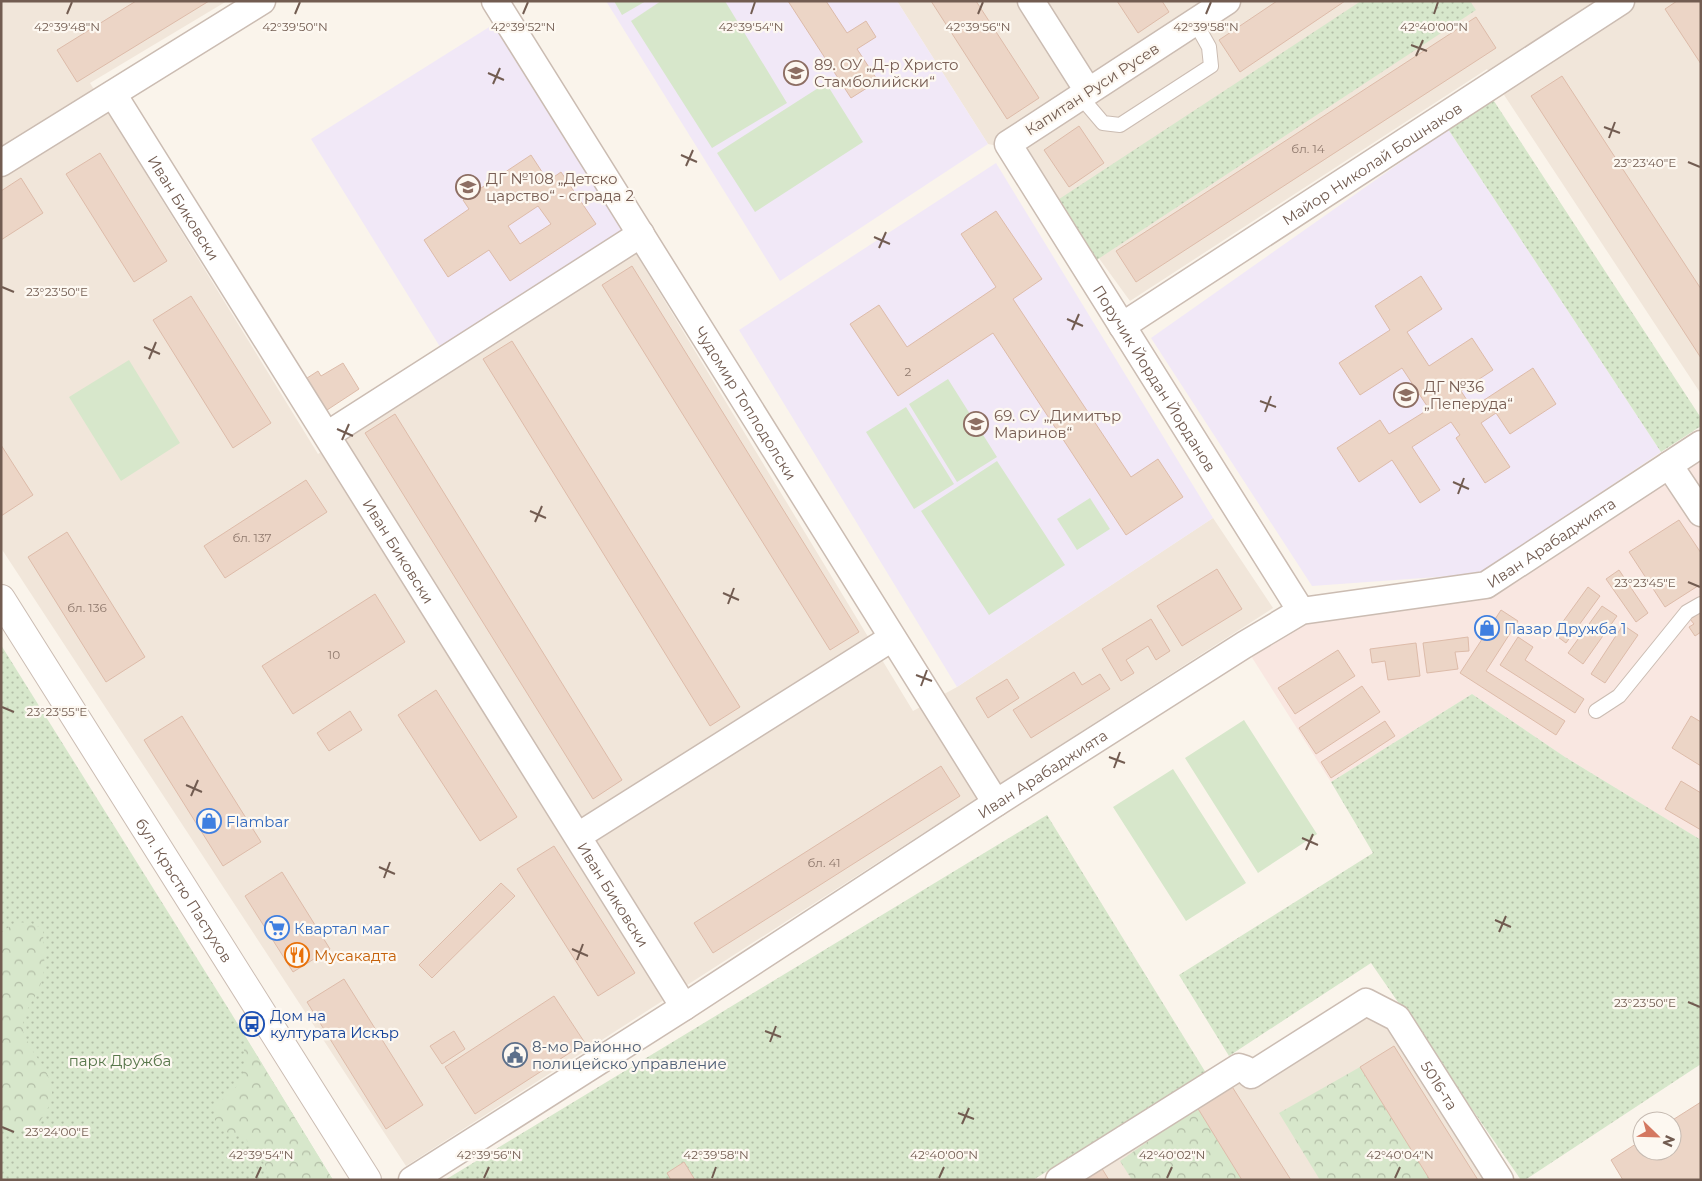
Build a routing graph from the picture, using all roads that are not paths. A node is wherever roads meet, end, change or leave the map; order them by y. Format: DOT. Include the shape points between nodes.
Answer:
graph roads {
  1 [pos="262,1"];
  2 [pos="495,1"];
  3 [pos="1030,1"];
  4 [pos="1227,1"];
  5 [pos="1621,1"];
  6 [pos="1195,22"];
  7 [pos="112,94"];
  8 [pos="1084,94"];
  9 [pos="1008,144"];
  10 [pos="1,163"];
  11 [pos="641,234"];
  12 [pos="1122,326"];
  13 [pos="327,436"];
  14 [pos="1701,444"];
  15 [pos="1669,465"];
  16 [pos="1701,513"];
  17 [pos="1,599"];
  18 [pos="1701,604"];
  19 [pos="1301,611"];
  20 [pos="892,638"];
  21 [pos="1596,711"];
  22 [pos="996,803"];
  23 [pos="578,836"];
  24 [pos="684,1007"];
  25 [pos="367,1180"];
  26 [pos="412,1180"];
  27 [pos="1059,1180"];
  28 [pos="1500,1180"];
  1 -- 7 [label="street"];
  2 -- 11 [label="street, Чудомир Топлодолски"];
  3 -- 8 [label="street"];
  4 -- 6 [label="street, Капитан Руси Русев"];
  5 -- 12 [label="street, Майор Николай Бошнаков"];
  6 -- 8 [label="street, Капитан Руси Русев"];
  6 -- 8 [label="lane" via="1209,47 1211,66 1145,110 1120,125 1103,122"];
  7 -- 10 [label="street"];
  7 -- 13 [label="street, Иван Биковски"];
  8 -- 9 [label="street, Капитан Руси Русев"];
  9 -- 12 [label="street, Поручик Йордан Йорданов"];
  11 -- 13 [label="street"];
  11 -- 20 [label="street, Чудомир Топлодолски"];
  12 -- 19 [label="street, Поручик Йордан Йорданов"];
  13 -- 23 [label="street, Иван Биковски"];
  14 -- 15 [label="street, Иван Арабаджията"];
  15 -- 16 [label="street"];
  15 -- 19 [label="street, Иван Арабаджията" via="1486,585"];
  17 -- 25 [label="street, бул. Кръстю Пастухов"];
  18 -- 21 [label="lane" via="1688,612 1619,696"];
  19 -- 22 [label="street, Иван Арабаджията"];
  20 -- 22 [label="street, Чудомир Топлодолски"];
  20 -- 23 [label="street"];
  22 -- 24 [label="street, Иван Арабаджията"];
  23 -- 24 [label="street, Иван Биковски"];
  24 -- 26 [label="street, Иван Арабаджията"];
  27 -- 28 [label="street, 5016-та" via="1239,1067 1251,1075 1366,1002 1397,1018"];
}
